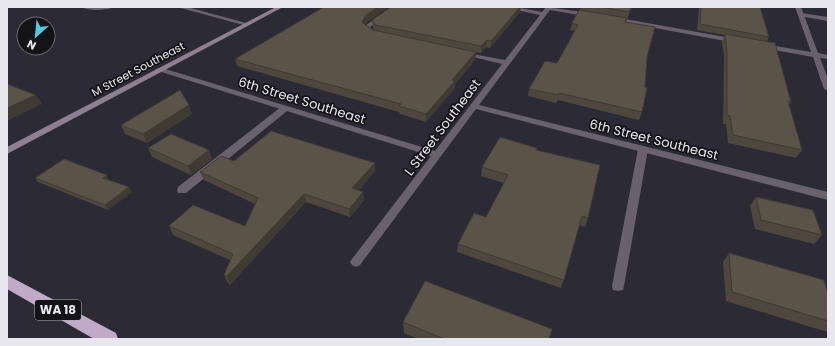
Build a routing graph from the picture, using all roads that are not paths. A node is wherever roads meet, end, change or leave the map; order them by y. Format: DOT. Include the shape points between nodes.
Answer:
graph roads {
  1 [pos="84,7"];
  2 [pos="111,7"];
  3 [pos="180,7"];
  4 [pos="280,7"];
  5 [pos="395,7"];
  6 [pos="505,7"];
  7 [pos="798,7"];
  8 [pos="547,10"];
  9 [pos="801,15"];
  10 [pos="596,16"];
  11 [pos="604,18"];
  12 [pos="828,19"];
  13 [pos="248,24"];
  14 [pos="383,36"];
  15 [pos="745,42"];
  16 [pos="753,44"];
  17 [pos="453,51"];
  18 [pos="815,55"];
  19 [pos="828,57"];
  20 [pos="507,63"];
  21 [pos="159,70"];
  22 [pos="828,89"];
  23 [pos="474,106"];
  24 [pos="284,109"];
  25 [pos="643,149"];
  26 [pos="7,151"];
  27 [pos="437,155"];
  28 [pos="182,190"];
  29 [pos="828,196"];
  30 [pos="356,262"];
  31 [pos="7,281"];
  32 [pos="618,286"];
  33 [pos="110,339"];
  1 -- 2 [label="street"];
  3 -- 13 [label="street"];
  4 -- 13 [label="main road, M Street Southeast"];
  5 -- 14 [label="street" via="367,27 369,31"];
  6 -- 8 [label="street"];
  7 -- 9 [label="street"];
  8 -- 10 [label="street"];
  8 -- 20 [label="street, L Street Southeast"];
  9 -- 12 [label="street"];
  9 -- 18 [label="street"];
  11 -- 15 [label="street"];
  13 -- 21 [label="main road, M Street Southeast"];
  16 -- 18 [label="street"];
  17 -- 20 [label="street"];
  18 -- 19 [label="street"];
  18 -- 22 [label="street"];
  20 -- 23 [label="street, L Street Southeast"];
  21 -- 24 [label="street, 6th Street Southeast"];
  21 -- 26 [label="main road, M Street Southeast"];
  23 -- 25 [label="street, 6th Street Southeast"];
  23 -- 27 [label="street, L Street Southeast"];
  24 -- 27 [label="street, 6th Street Southeast"];
  24 -- 28 [label="street"];
  25 -- 29 [label="street, 6th Street Southeast"];
  25 -- 32 [label="street"];
  27 -- 30 [label="street, L Street Southeast"];
  31 -- 33 [label="highway, WA 18"];
}
